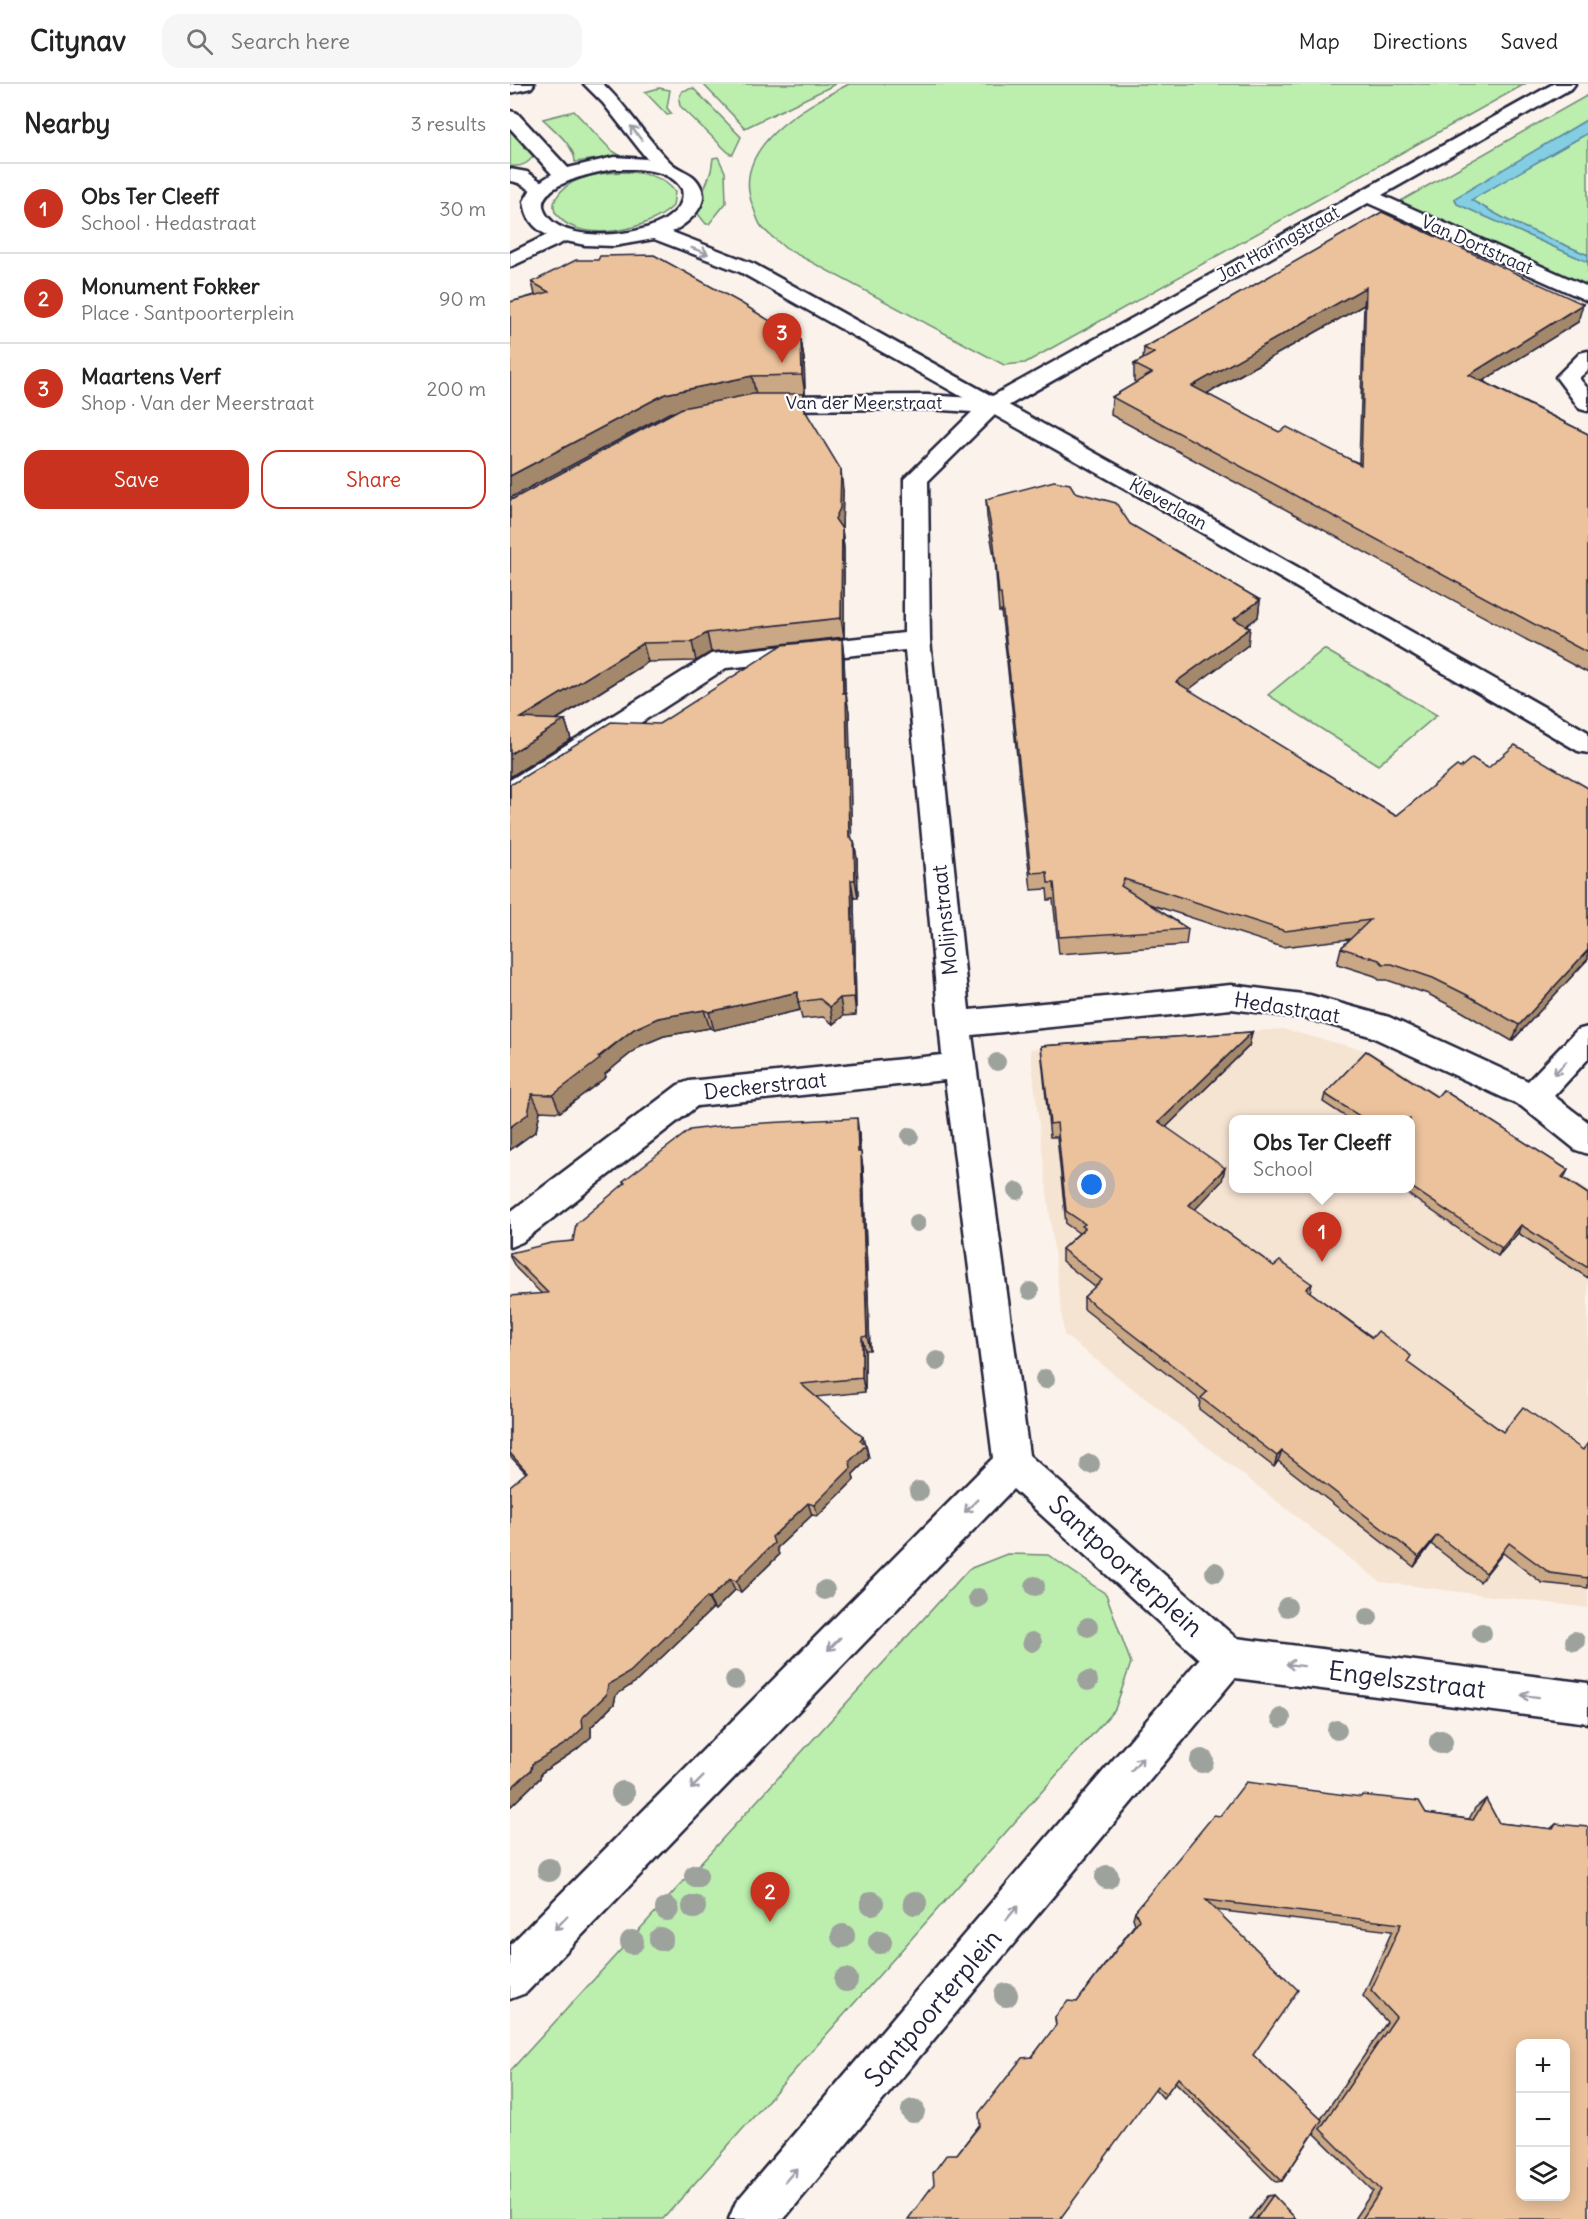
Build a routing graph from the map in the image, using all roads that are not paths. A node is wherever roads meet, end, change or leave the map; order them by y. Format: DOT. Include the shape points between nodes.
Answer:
graph roads {
  1 [pos="525,84"];
  2 [pos="593,84"];
  3 [pos="1566,84"];
  4 [pos="510,88"];
  5 [pos="510,117"];
  6 [pos="664,168"];
  7 [pos="510,175"];
  8 [pos="564,175"];
  9 [pos="542,189"];
  10 [pos="1366,195"];
  11 [pos="681,218"];
  12 [pos="654,232"];
  13 [pos="563,235"];
  14 [pos="510,261"];
  15 [pos="747,268"];
  16 [pos="1588,295"];
  17 [pos="1588,358"];
  18 [pos="1588,404"];
  19 [pos="991,406"];
  20 [pos="734,408"];
  21 [pos="917,640"];
  22 [pos="1588,744"];
  23 [pos="510,793"];
  24 [pos="955,1024"];
  25 [pos="1588,1039"];
  26 [pos="959,1066"];
  27 [pos="1532,1097"];
  28 [pos="1588,1140"];
  29 [pos="510,1232"];
  30 [pos="1012,1464"];
  31 [pos="1227,1657"];
  32 [pos="1588,1703"];
  33 [pos="510,1977"];
  34 [pos="753,2219"];
  1 -- 4 [label="street"];
  6 -- 2 [label="street, one-way"];
  3 -- 10 [label="street, Jan Haringstraat"];
  5 -- 8 [label="street"];
  6 -- 8 [label="street" via="614,163"];
  6 -- 11 [label="street" via="679,174 690,184 694,195"];
  7 -- 9 [label="street" via="520,176"];
  8 -- 9 [label="street"];
  9 -- 13 [label="street" via="533,208 537,219"];
  10 -- 16 [label="street, Van Dortstraat"];
  10 -- 19 [label="street, Jan Haringstraat"];
  11 -- 12 [label="street"];
  11 -- 15 [label="street, Kleverlaan" via="703,230"];
  12 -- 13 [label="street" via="607,240"];
  12 -- 15 [label="street, Kleverlaan, one-way"];
  13 -- 14 [label="street"];
  15 -- 19 [label="street, Kleverlaan"];
  17 -- 18 [label="street" via="1567,377"];
  19 -- 20 [label="street, Van der Meerstraat" via="858,402"];
  19 -- 21 [label="street, Molijnstraat" via="916,479"];
  19 -- 22 [label="street, Kleverlaan"];
  21 -- 23 [label="street" via="720,660"];
  21 -- 24 [label="street, Molijnstraat"];
  24 -- 26 [label="street, Molijnstraat"];
  24 -- 27 [label="street, Hedastraat" via="1231,997 1310,1007 1378,1026"];
  25 -- 27 [label="street, one-way"];
  26 -- 29 [label="street, Deckerstraat" via="689,1094"];
  26 -- 30 [label="street, Molijnstraat"];
  27 -- 28 [label="street, Hedastraat"];
  30 -- 31 [label="street, Santpoorterplein"];
  30 -- 33 [label="street, one-way"];
  32 -- 31 [label="street, Engelszstraat, one-way"];
  34 -- 31 [label="street, Santpoorterplein, one-way"];
}
